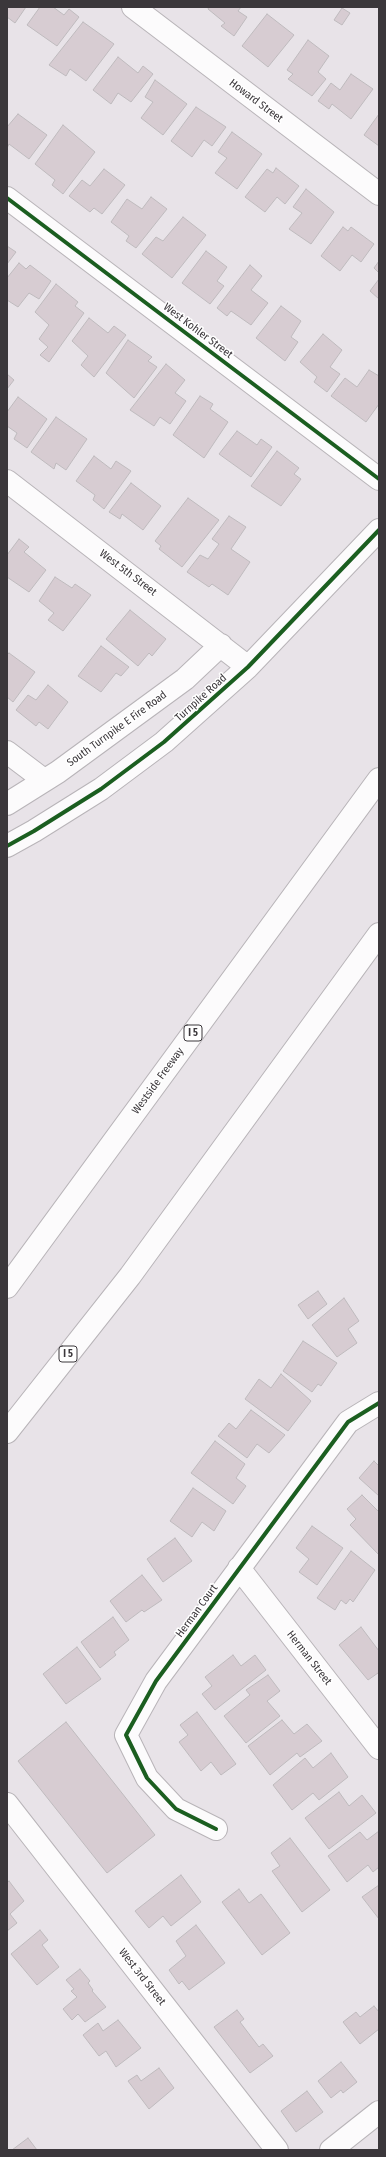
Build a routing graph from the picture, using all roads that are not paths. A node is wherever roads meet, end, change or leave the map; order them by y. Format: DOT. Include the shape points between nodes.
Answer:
graph roads {
  1 [pos="133,7"];
  2 [pos="379,194"];
  3 [pos="7,198"];
  4 [pos="379,479"];
  5 [pos="7,481"];
  6 [pos="379,530"];
  7 [pos="220,645"];
  8 [pos="248,667"];
  9 [pos="7,752"];
  10 [pos="379,778"];
  11 [pos="44,780"];
  12 [pos="7,804"];
  13 [pos="7,846"];
  14 [pos="379,934"];
  15 [pos="7,1286"];
  16 [pos="379,1403"];
  17 [pos="7,1432"];
  18 [pos="239,1568"];
  19 [pos="379,1748"];
  20 [pos="7,1804"];
  21 [pos="216,1829"];
  22 [pos="379,2112"];
  23 [pos="277,2150"];
  24 [pos="331,2150"];
  1 -- 2 [label="main road, Howard Street"];
  3 -- 4 [label="main road, West Kohler Street"];
  5 -- 7 [label="main road, West 5th Street"];
  6 -- 8 [label="main road, Turnpike Road"];
  7 -- 8 [label="main road, West 5th Street"];
  7 -- 11 [label="main road, South Turnpike E Fire Road" via="185,679"];
  8 -- 13 [label="main road, Turnpike Road" via="197,714 95,793"];
  9 -- 11 [label="main road"];
  10 -- 15 [label="main road, Westside Freeway / I 5"];
  11 -- 12 [label="main road, South Turnpike E Fire Road"];
  14 -- 17 [label="main road, I 5" via="130,1276"];
  16 -- 18 [label="main road, Herman Court" via="348,1422"];
  18 -- 19 [label="main road, Herman Street"];
  18 -- 21 [label="main road, Herman Court" via="156,1681 126,1735 147,1778 176,1809"];
  20 -- 23 [label="main road, West 3rd Street"];
  22 -- 24 [label="main road"];
}
